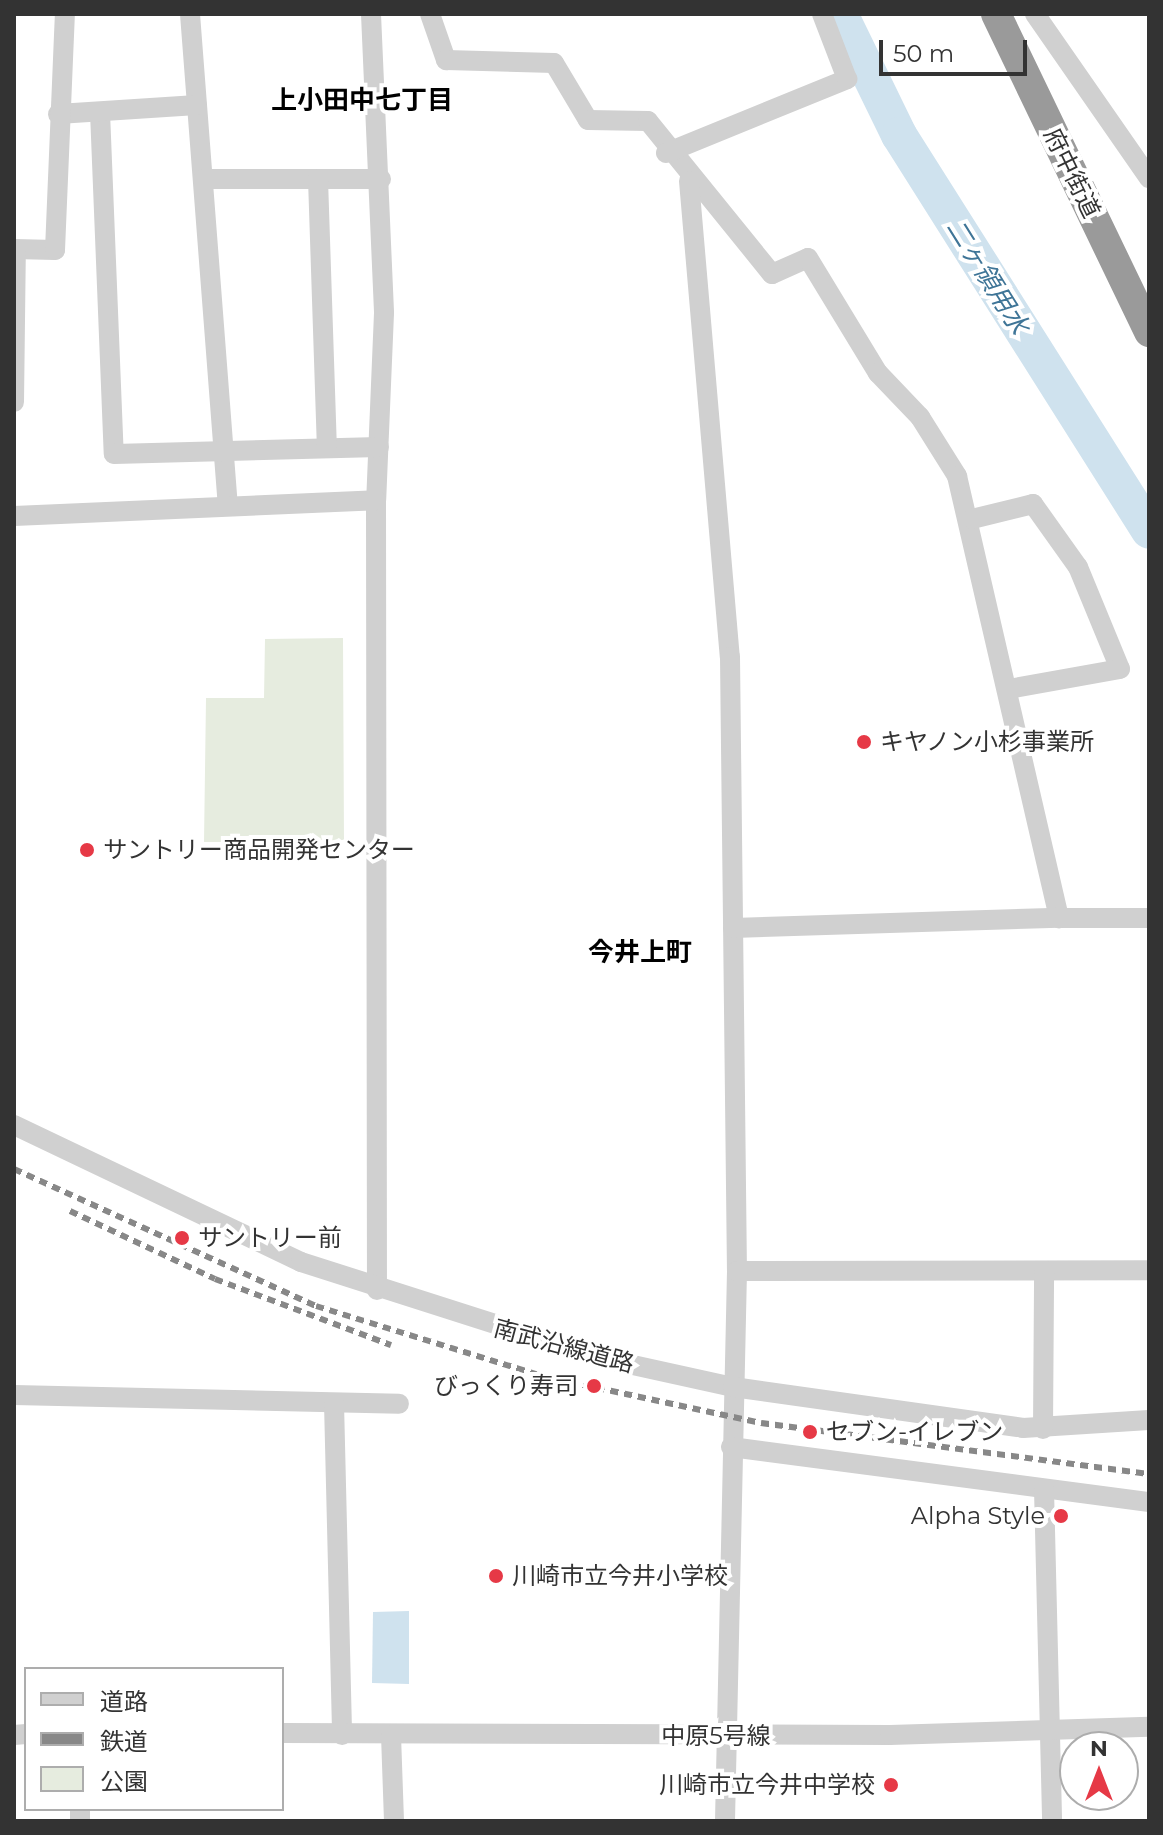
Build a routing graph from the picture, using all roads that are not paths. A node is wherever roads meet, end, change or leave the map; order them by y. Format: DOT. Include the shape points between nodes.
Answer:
graph roads {
  1 [pos="65,14"];
  2 [pos="190,14"];
  3 [pos="371,14"];
  4 [pos="430,14"];
  5 [pos="822,14"];
  6 [pos="996,14"];
  7 [pos="1035,14"];
  8 [pos="197,105"];
  9 [pos="100,112"];
  10 [pos="58,114"];
  11 [pos="666,153"];
  12 [pos="1149,178"];
  13 [pos="203,179"];
  14 [pos="318,179"];
  15 [pos="381,179"];
  16 [pos="689,181"];
  17 [pos="15,249"];
  18 [pos="1149,332"];
  19 [pos="14,402"];
  20 [pos="379,447"];
  21 [pos="327,448"];
  22 [pos="224,451"];
  23 [pos="376,500"];
  24 [pos="228,504"];
  25 [pos="14,516"];
  26 [pos="972,519"];
  27 [pos="1009,689"];
  28 [pos="1059,918"];
  29 [pos="1149,918"];
  30 [pos="733,928"];
  31 [pos="14,1125"];
  32 [pos="1149,1270"];
  33 [pos="737,1271"];
  34 [pos="1044,1271"];
  35 [pos="377,1290"];
  36 [pos="733,1387"];
  37 [pos="14,1395"];
  38 [pos="334,1403"];
  39 [pos="399,1404"];
  40 [pos="1149,1420"];
  41 [pos="1043,1429"];
  42 [pos="731,1447"];
  43 [pos="1044,1489"];
  44 [pos="1149,1502"];
  45 [pos="1149,1727"];
  46 [pos="1049,1731"];
  47 [pos="284,1733"];
  48 [pos="342,1735"];
  49 [pos="391,1735"];
  50 [pos="725,1736"];
  51 [pos="394,1821"];
  52 [pos="725,1821"];
  53 [pos="1052,1821"];
  1 -- 10 [label="street"];
  2 -- 8 [label="street"];
  3 -- 15 [label="street"];
  4 -- 11 [label="street" via="446,60 554,63 588,120 648,121"];
  5 -- 11 [label="street" via="847,79"];
  6 -- 18 [label="highway, 府中街道"];
  7 -- 12 [label="street"];
  8 -- 9 [label="street"];
  8 -- 13 [label="street"];
  9 -- 10 [label="street"];
  9 -- 22 [label="street" via="114,454"];
  10 -- 17 [label="street" via="55,250"];
  11 -- 16 [label="street"];
  13 -- 14 [label="street"];
  13 -- 22 [label="street"];
  14 -- 15 [label="street"];
  14 -- 21 [label="street"];
  15 -- 20 [label="street"];
  16 -- 26 [label="street" via="772,274 808,258 878,373 920,417 957,476"];
  16 -- 30 [label="street" via="730,657"];
  17 -- 19 [label="street"];
  20 -- 21 [label="street"];
  20 -- 23 [label="street"];
  21 -- 22 [label="street"];
  22 -- 24 [label="street"];
  23 -- 24 [label="street"];
  23 -- 35 [label="street"];
  24 -- 25 [label="street"];
  26 -- 27 [label="street"];
  26 -- 27 [label="street" via="1033,504 1078,567 1120,669"];
  27 -- 28 [label="street"];
  28 -- 29 [label="street"];
  28 -- 30 [label="street"];
  30 -- 33 [label="street"];
  31 -- 35 [label="street, 南武沿線道路" via="207,1222"];
  32 -- 34 [label="street"];
  33 -- 34 [label="street"];
  33 -- 36 [label="street"];
  34 -- 41 [label="street"];
  35 -- 36 [label="street, 南武沿線道路" via="601,1358"];
  36 -- 41 [label="street, 南武沿線道路"];
  36 -- 42 [label="street"];
  37 -- 38 [label="street"];
  38 -- 39 [label="street"];
  38 -- 48 [label="street"];
  40 -- 41 [label="street, 南武沿線道路"];
  42 -- 43 [label="street"];
  42 -- 50 [label="street"];
  43 -- 44 [label="street"];
  43 -- 46 [label="street"];
  45 -- 46 [label="street, 中原5号線"];
  46 -- 50 [label="street, 中原5号線"];
  46 -- 53 [label="street"];
  47 -- 48 [label="street, 中原5号線"];
  48 -- 49 [label="street, 中原5号線"];
  49 -- 50 [label="street, 中原5号線"];
  49 -- 51 [label="street"];
  50 -- 52 [label="street"];
}
